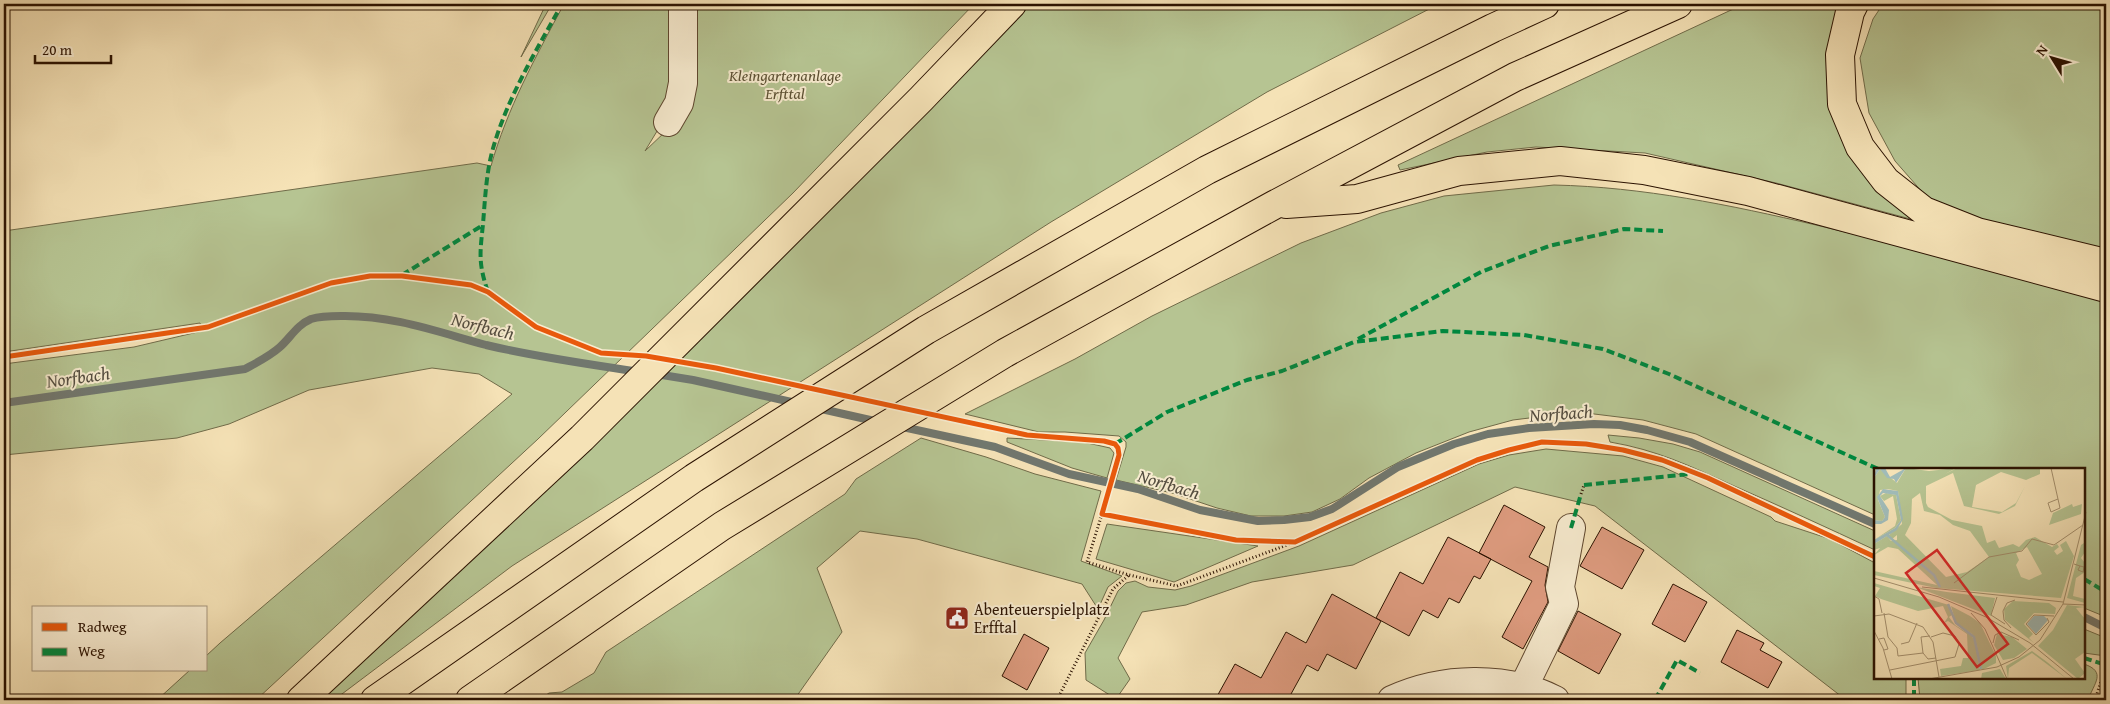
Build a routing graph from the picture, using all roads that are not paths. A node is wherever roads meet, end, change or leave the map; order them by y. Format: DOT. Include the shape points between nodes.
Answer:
graph roads {
  1 [pos="683,4"];
  2 [pos="1012,4"];
  3 [pos="1545,4"];
  4 [pos="1678,4"];
  5 [pos="1854,4"];
  6 [pos="668,122"];
  7 [pos="1274,205"];
  8 [pos="2106,263"];
  9 [pos="2106,288"];
  10 [pos="1571,528"];
  11 [pos="1523,688"];
  12 [pos="301,700"];
  13 [pos="375,700"];
  14 [pos="470,700"];
  15 [pos="1392,700"];
  16 [pos="1555,700"];
  1 -- 6 [label="street" via="683,83 679,103"];
  2 -- 12 [label="highway" via="582,438"];
  3 -- 13 [label="highway" via="1207,170 926,330 694,478"];
  4 -- 7 [label="highway" via="1515,77"];
  5 -- 8 [label="highway" via="1840,55 1842,104 1860,147 1886,180 1924,211 1977,232"];
  7 -- 9 [label="highway" via="1357,199 1459,171 1560,161 1644,170 1748,191"];
  7 -- 14 [label="highway" via="1006,354 722,526"];
  10 -- 11 [label="street" via="1560,587 1564,604"];
  11 -- 15 [label="street" via="1480,682 1449,684 1430,686"];
  11 -- 16 [label="street"];
}
